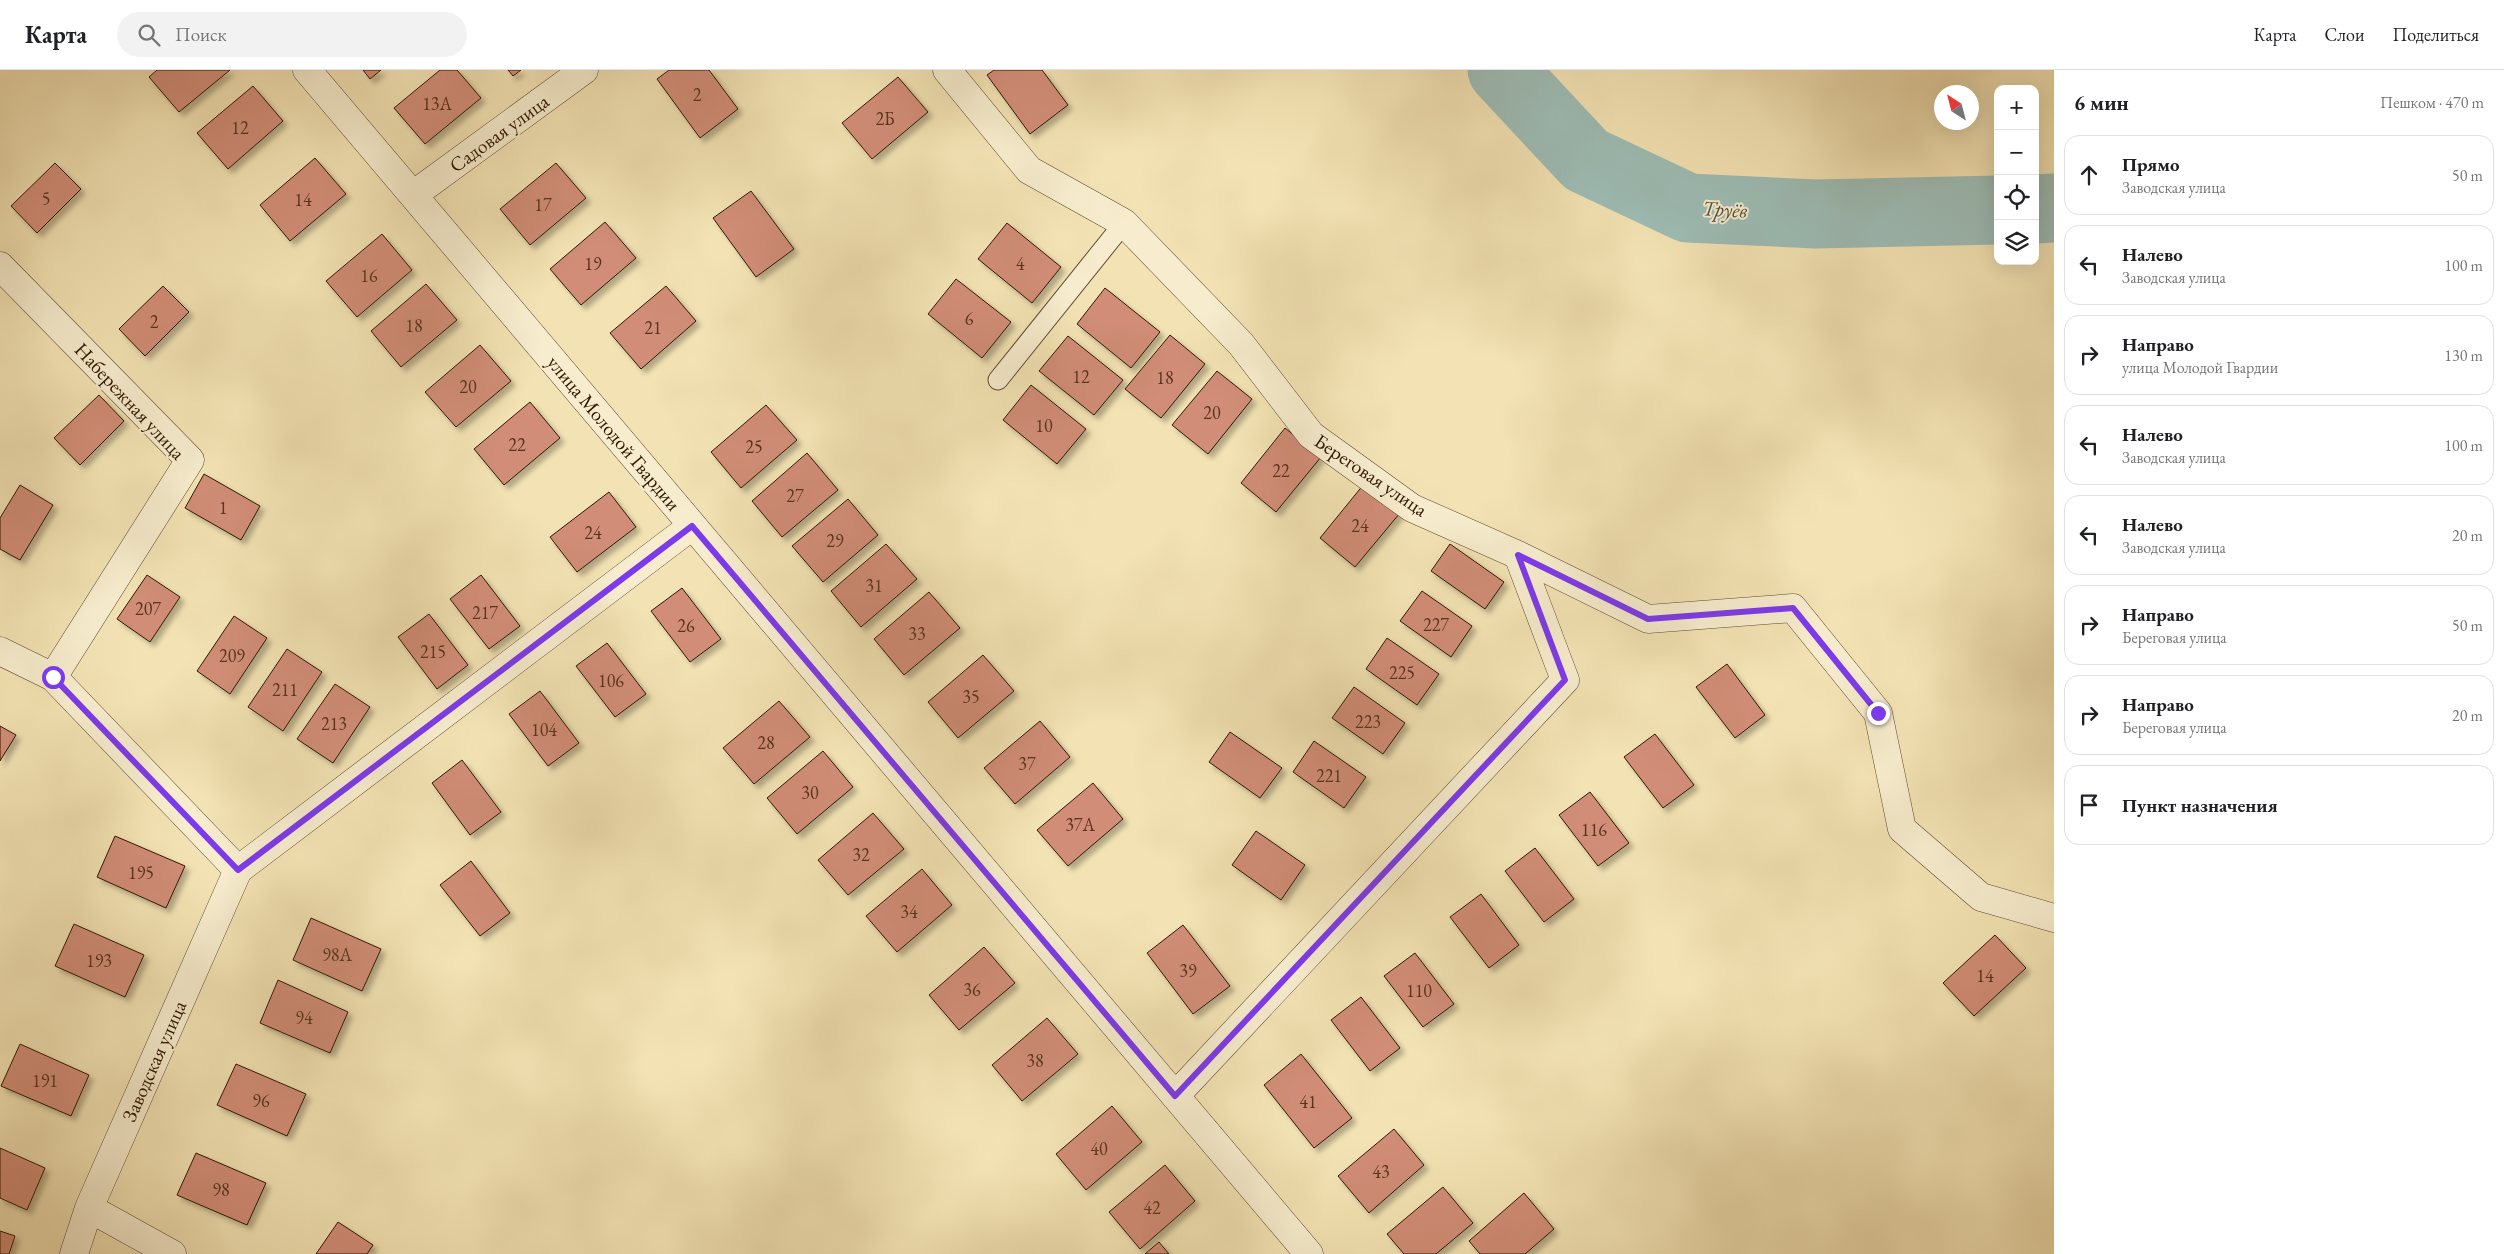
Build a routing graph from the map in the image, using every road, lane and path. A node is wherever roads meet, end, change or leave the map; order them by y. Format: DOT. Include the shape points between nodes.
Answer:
graph roads {
  1 [pos="307,70"];
  2 [pos="584,70"];
  3 [pos="947,70"];
  4 [pos="413,195"];
  5 [pos="1124,223"];
  6 [pos="0,266"];
  7 [pos="998,380"];
  8 [pos="692,526"];
  9 [pos="1518,555"];
  10 [pos="0,651"];
  11 [pos="53,677"];
  12 [pos="238,870"];
  13 [pos="2054,918"];
  14 [pos="1175,1096"];
  15 [pos="89,1208"];
  16 [pos="74,1254"];
  17 [pos="172,1254"];
  18 [pos="1309,1254"];
  1 -- 4 [label="street, улица Молодой Гвардии"];
  2 -- 4 [label="street, Садовая улица"];
  3 -- 5 [label="street, Береговая улица" via="1029,170"];
  4 -- 8 [label="street, улица Молодой Гвардии"];
  5 -- 7 [label="lane"];
  5 -- 9 [label="street, Береговая улица" via="1242,344 1311,436 1412,508"];
  6 -- 11 [label="street, Набережная улица" via="190,460"];
  8 -- 12 [label="street, Заводская улица"];
  8 -- 14 [label="street, улица Молодой Гвардии"];
  9 -- 13 [label="street, Береговая улица" via="1648,619 1793,608 1878,713 1902,829 1981,897"];
  9 -- 14 [label="street" via="1565,680"];
  10 -- 11 [label="street"];
  11 -- 12 [label="street"];
  12 -- 15 [label="street, Заводская улица"];
  14 -- 18 [label="street, улица Молодой Гвардии"];
  15 -- 16 [label="street, Заводская улица"];
  15 -- 17 [label="street"];
}
